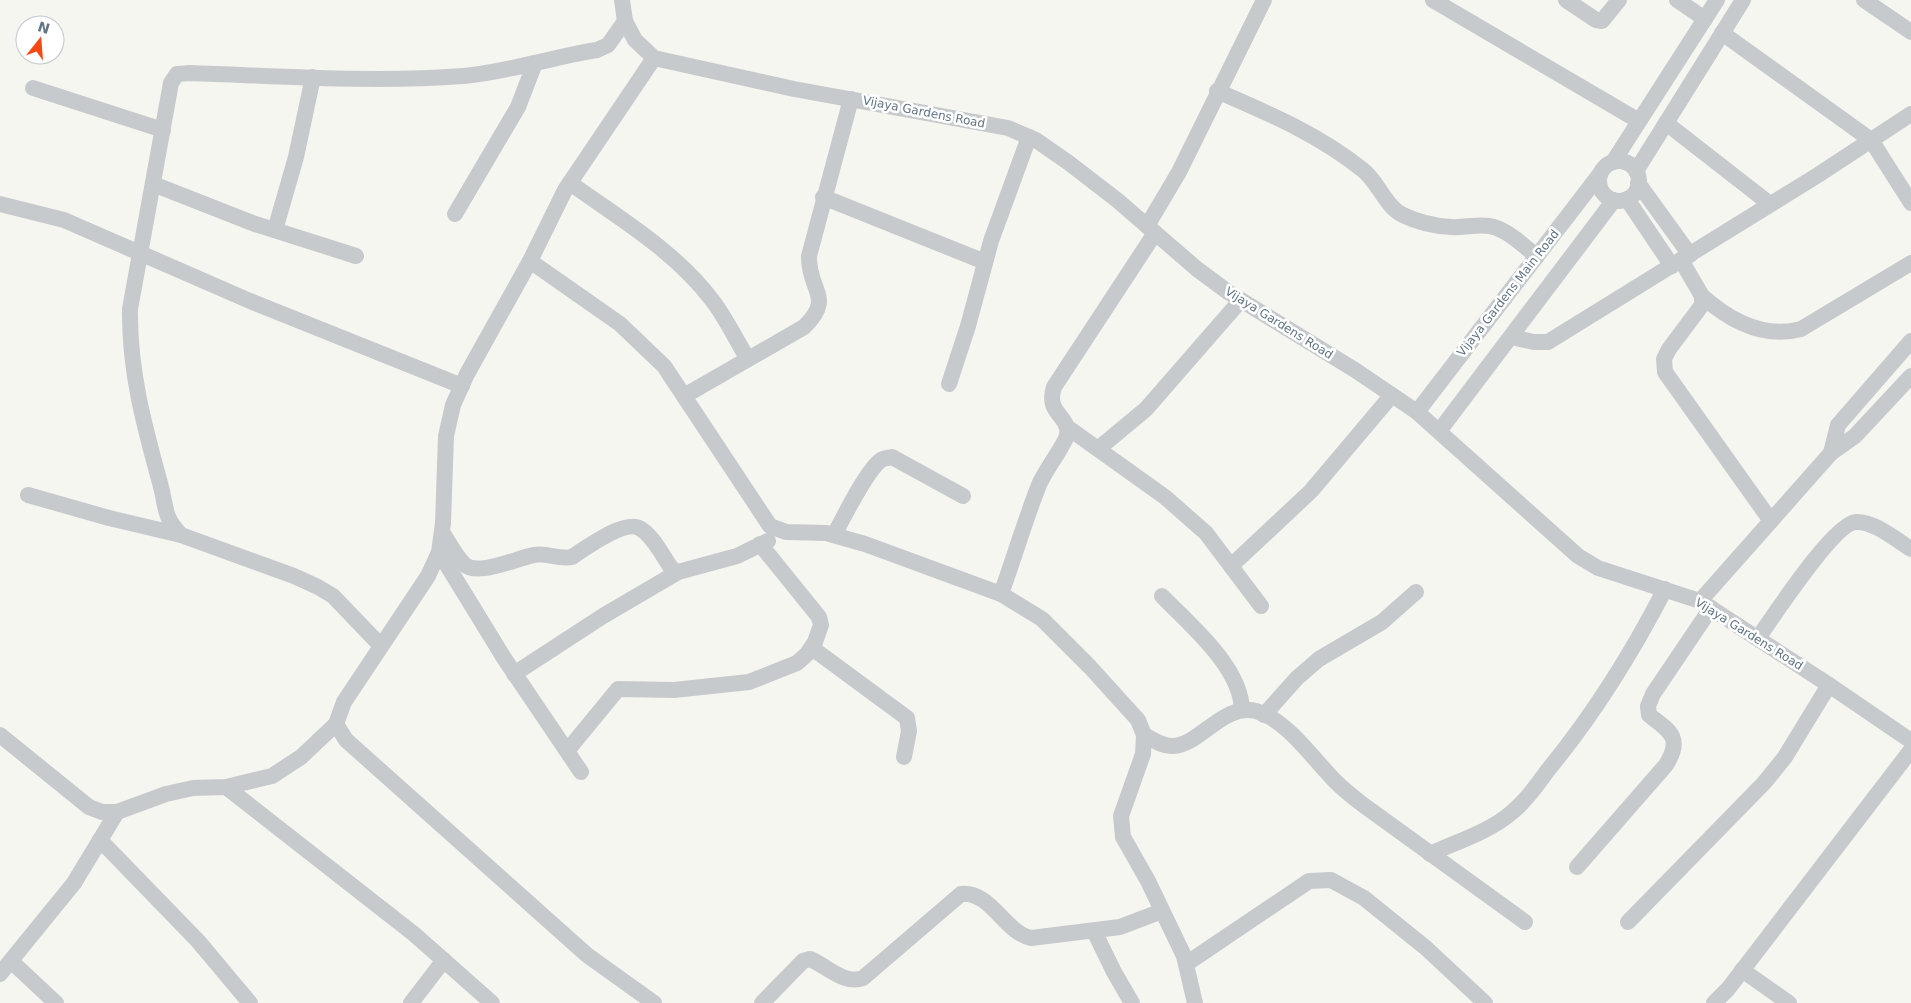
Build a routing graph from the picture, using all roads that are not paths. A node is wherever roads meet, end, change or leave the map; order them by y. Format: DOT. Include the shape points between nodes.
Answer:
graph roads {
  1 [pos="622,0"];
  2 [pos="1264,0"];
  3 [pos="1433,0"];
  4 [pos="1566,0"];
  5 [pos="1619,0"];
  6 [pos="1677,0"];
  7 [pos="1717,0"];
  8 [pos="1743,0"];
  9 [pos="1864,0"];
  10 [pos="1705,19"];
  11 [pos="625,21"];
  12 [pos="1911,32"];
  13 [pos="1722,33"];
  14 [pos="654,58"];
  15 [pos="535,63"];
  16 [pos="313,77"];
  17 [pos="33,88"];
  18 [pos="1217,91"];
  19 [pos="851,99"];
  20 [pos="1911,114"];
  21 [pos="1639,121"];
  22 [pos="1666,123"];
  23 [pos="163,130"];
  24 [pos="1028,137"];
  25 [pos="1871,140"];
  26 [pos="1613,162"];
  27 [pos="1600,174"];
  28 [pos="1637,177"];
  29 [pos="570,183"];
  30 [pos="153,184"];
  31 [pos="823,197"];
  32 [pos="1620,200"];
  33 [pos="1911,203"];
  34 [pos="0,204"];
  35 [pos="1770,204"];
  36 [pos="455,214"];
  37 [pos="1151,229"];
  38 [pos="275,230"];
  39 [pos="140,252"];
  40 [pos="356,256"];
  41 [pos="1537,256"];
  42 [pos="530,260"];
  43 [pos="1681,260"];
  44 [pos="985,262"];
  45 [pos="1911,263"];
  46 [pos="1702,296"];
  47 [pos="1241,300"];
  48 [pos="1511,337"];
  49 [pos="1911,341"];
  50 [pos="748,360"];
  51 [pos="1911,376"];
  52 [pos="949,384"];
  53 [pos="462,386"];
  54 [pos="1392,394"];
  55 [pos="684,396"];
  56 [pos="1417,412"];
  57 [pos="1067,427"];
  58 [pos="1440,430"];
  59 [pos="1098,449"];
  60 [pos="1830,453"];
  61 [pos="28,495"];
  62 [pos="962,496"];
  63 [pos="1770,521"];
  64 [pos="442,532"];
  65 [pos="786,532"];
  66 [pos="181,535"];
  67 [pos="834,535"];
  68 [pos="760,544"];
  69 [pos="1911,549"];
  70 [pos="439,552"];
  71 [pos="1231,566"];
  72 [pos="678,572"];
  73 [pos="1665,589"];
  74 [pos="1416,592"];
  75 [pos="1002,594"];
  76 [pos="1162,596"];
  77 [pos="1706,605"];
  78 [pos="1261,606"];
  79 [pos="1758,638"];
  80 [pos="381,646"];
  81 [pos="812,648"];
  82 [pos="514,674"];
  83 [pos="1829,685"];
  84 [pos="1242,710"];
  85 [pos="1264,715"];
  86 [pos="336,724"];
  87 [pos="0,735"];
  88 [pos="1144,735"];
  89 [pos="1911,741"];
  90 [pos="1911,750"];
  91 [pos="567,751"];
  92 [pos="904,757"];
  93 [pos="581,772"];
  94 [pos="226,787"];
  95 [pos="117,812"];
  96 [pos="100,840"];
  97 [pos="1430,854"];
  98 [pos="1577,867"];
  99 [pos="1162,911"];
  100 [pos="1525,922"];
  101 [pos="1628,922"];
  102 [pos="1094,931"];
  103 [pos="444,960"];
  104 [pos="11,961"];
  105 [pos="1186,964"];
  106 [pos="1742,970"];
  107 [pos="0,974"];
  108 [pos="1477,1000"];
  109 [pos="56,1003"];
  110 [pos="250,1003"];
  111 [pos="411,1003"];
  112 [pos="492,1003"];
  113 [pos="654,1003"];
  114 [pos="762,1003"];
  115 [pos="1132,1003"];
  116 [pos="1195,1003"];
  117 [pos="1714,1003"];
  118 [pos="1788,1003"];
  1 -- 11 [label="street"];
  2 -- 18 [label="street"];
  3 -- 21 [label="street"];
  4 -- 5 [label="street" via="1602,21"];
  6 -- 10 [label="street"];
  7 -- 10 [label="street"];
  8 -- 13 [label="street"];
  9 -- 12 [label="street"];
  10 -- 21 [label="street"];
  11 -- 14 [label="street" via="635,40"];
  11 -- 15 [label="street" via="608,44 597,50"];
  13 -- 22 [label="street"];
  13 -- 25 [label="street"];
  14 -- 19 [label="street, Vijaya Gardens Road"];
  14 -- 29 [label="street"];
  15 -- 16 [label="street" via="511,70 395,80"];
  15 -- 36 [label="street" via="518,107"];
  16 -- 23 [label="street" via="177,74 171,83"];
  16 -- 38 [label="street" via="296,157"];
  17 -- 23 [label="street"];
  18 -- 37 [label="street"];
  18 -- 41 [label="street" via="1302,128 1366,172 1394,209 1402,214 1451,227 1490,226"];
  19 -- 24 [label="street, Vijaya Gardens Road" via="1008,128"];
  19 -- 31 [label="street"];
  20 -- 25 [label="street"];
  21 -- 26 [label="street"];
  22 -- 28 [label="street"];
  22 -- 35 [label="street"];
  23 -- 30 [label="street"];
  24 -- 37 [label="street, Vijaya Gardens Road" via="1069,163"];
  24 -- 44 [label="street"];
  25 -- 33 [label="street"];
  25 -- 35 [label="street"];
  26 -- 27 [label="street"];
  26 -- 28 [label="street" via="1626,162"];
  27 -- 32 [label="street" via="1598,181 1603,193"];
  27 -- 41 [label="street, Vijaya Gardens Main Road"];
  28 -- 32 [label="street" via="1632,195"];
  28 -- 43 [label="street"];
  29 -- 42 [label="street"];
  29 -- 50 [label="street" via="635,229 684,270 712,300"];
  30 -- 38 [label="street"];
  30 -- 39 [label="street"];
  31 -- 44 [label="street"];
  31 -- 50 [label="street" via="809,256 809,270 820,307 804,328"];
  32 -- 43 [label="street"];
  32 -- 48 [label="street"];
  34 -- 39 [label="street" via="64,220"];
  35 -- 43 [label="street"];
  37 -- 47 [label="street, Vijaya Gardens Road" via="1197,269"];
  37 -- 57 [label="street" via="1054,387 1050,398"];
  38 -- 40 [label="street"];
  39 -- 53 [label="street" via="250,301"];
  39 -- 66 [label="street" via="130,309 137,398 166,514"];
  41 -- 56 [label="street, Vijaya Gardens Main Road"];
  42 -- 53 [label="street"];
  42 -- 55 [label="street" via="620,324 664,366"];
  43 -- 46 [label="street"];
  43 -- 48 [label="street" via="1548,342"];
  44 -- 52 [label="street"];
  45 -- 46 [label="street" via="1801,329 1786,333 1767,332 1724,315"];
  46 -- 63 [label="street" via="1702,305 1664,359 1665,372"];
  47 -- 54 [label="street, Vijaya Gardens Road"];
  47 -- 59 [label="street" via="1146,409"];
  48 -- 58 [label="street"];
  49 -- 60 [label="street" via="1838,425"];
  50 -- 55 [label="street"];
  51 -- 60 [label="street" via="1855,436"];
  53 -- 64 [label="street" via="453,405 446,436"];
  54 -- 56 [label="street, Vijaya Gardens Road"];
  54 -- 71 [label="street" via="1311,491"];
  55 -- 65 [label="street" via="770,526"];
  56 -- 58 [label="street, Vijaya Gardens Road"];
  57 -- 59 [label="street"];
  57 -- 75 [label="street" via="1067,438 1047,466 1038,486"];
  58 -- 73 [label="street, Vijaya Gardens Road" via="1578,556 1598,568"];
  59 -- 71 [label="street" via="1172,503 1206,533"];
  60 -- 63 [label="street"];
  61 -- 66 [label="street"];
  62 -- 67 [label="street" via="892,457 883,459 870,472"];
  63 -- 77 [label="street"];
  64 -- 70 [label="street"];
  64 -- 72 [label="street" via="464,563 470,568 480,569 536,554 563,559 572,557 631,525 640,528 672,569"];
  65 -- 67 [label="street"];
  65 -- 68 [label="street"];
  66 -- 80 [label="street" via="294,576 326,592"];
  67 -- 75 [label="street"];
  68 -- 72 [label="street" via="737,556"];
  68 -- 81 [label="street" via="819,618 821,625"];
  69 -- 79 [label="street" via="1870,525 1846,524 1820,553"];
  70 -- 80 [label="street" via="428,576"];
  70 -- 82 [label="street"];
  71 -- 78 [label="street"];
  72 -- 82 [label="street"];
  73 -- 77 [label="street, Vijaya Gardens Road"];
  73 -- 97 [label="street" via="1615,679 1521,804 1492,825"];
  74 -- 85 [label="street" via="1382,622 1319,659"];
  75 -- 88 [label="street" via="1049,626 1138,720"];
  76 -- 84 [label="street" via="1229,671 1242,697"];
  77 -- 79 [label="street, Vijaya Gardens Road"];
  77 -- 98 [label="street" via="1648,706 1649,715 1671,733 1675,741 1674,753"];
  79 -- 83 [label="street, Vijaya Gardens Road"];
  80 -- 86 [label="street" via="344,702"];
  81 -- 91 [label="street" via="797,663 749,682 674,690 618,690"];
  81 -- 92 [label="street" via="907,718 909,731"];
  82 -- 91 [label="street"];
  83 -- 89 [label="street, Vijaya Gardens Road"];
  83 -- 101 [label="street" via="1785,756 1764,783"];
  84 -- 85 [label="street"];
  84 -- 88 [label="street" via="1173,746"];
  85 -- 97 [label="street" via="1277,722 1337,784"];
  86 -- 94 [label="street" via="301,757 272,776"];
  86 -- 113 [label="street" via="346,740 587,955"];
  87 -- 95 [label="street" via="88,807 102,812"];
  88 -- 99 [label="street" via="1143,754 1121,816 1123,837"];
  90 -- 106 [label="street"];
  91 -- 93 [label="street"];
  94 -- 95 [label="street" via="193,788 166,794"];
  94 -- 103 [label="street"];
  95 -- 96 [label="street"];
  96 -- 104 [label="street" via="74,884"];
  96 -- 110 [label="street" via="198,941"];
  97 -- 100 [label="street"];
  99 -- 102 [label="street" via="1120,927"];
  99 -- 105 [label="street"];
  102 -- 114 [label="street" via="1046,937 1021,935 980,897 961,894 863,978 842,978 810,959 803,961"];
  102 -- 115 [label="street"];
  103 -- 111 [label="street"];
  103 -- 112 [label="street"];
  104 -- 107 [label="street"];
  104 -- 109 [label="street"];
  105 -- 108 [label="street" via="1309,882 1331,880 1364,898 1426,948"];
  105 -- 116 [label="street"];
  106 -- 117 [label="street"];
  106 -- 118 [label="street"];
}
